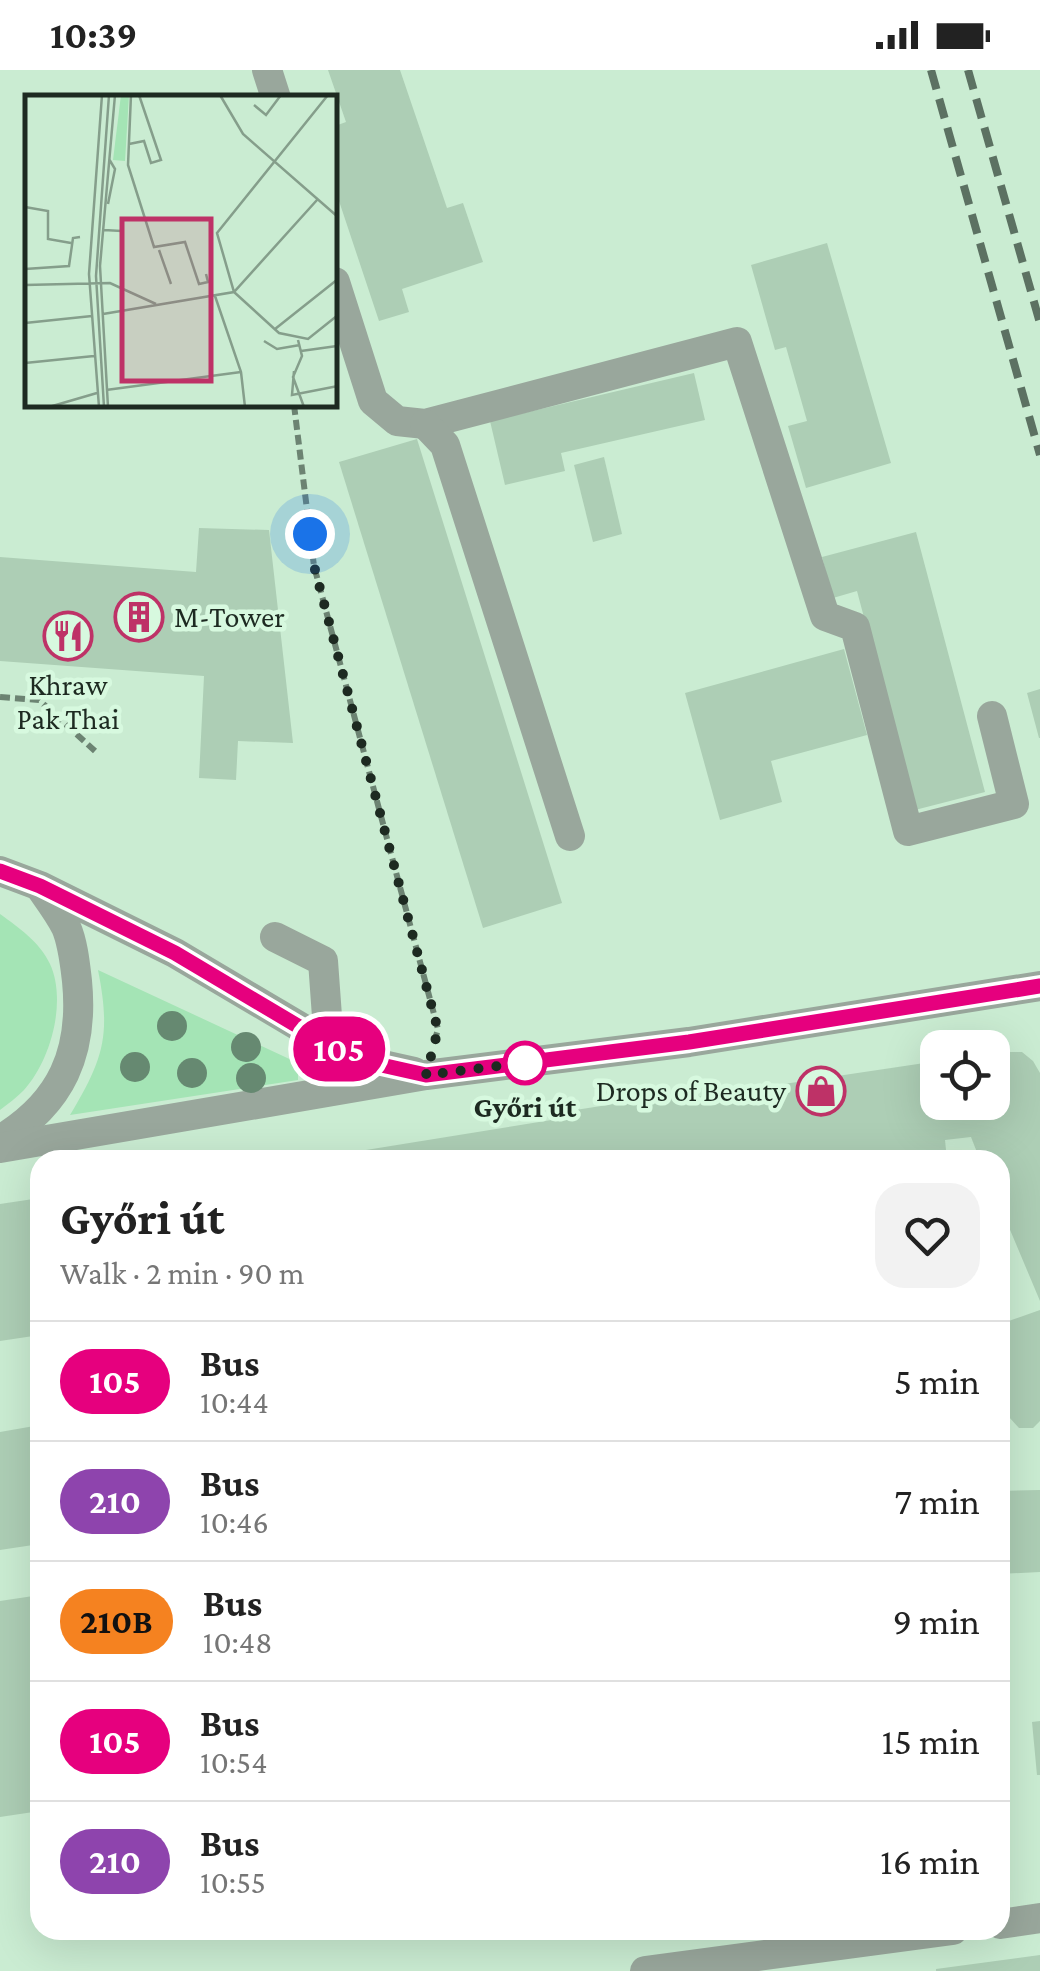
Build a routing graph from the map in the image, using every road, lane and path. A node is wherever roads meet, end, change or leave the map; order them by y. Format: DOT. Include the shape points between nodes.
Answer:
graph roads {
  1 [pos="267,70"];
  2 [pos="275,95"];
  3 [pos="338,291"];
  4 [pos="294,408"];
  5 [pos="425,424"];
  6 [pos="0,696"];
  7 [pos="992,716"];
  8 [pos="95,751"];
  9 [pos="570,836"];
  10 [pos="0,870"];
  11 [pos="40,886"];
  12 [pos="275,937"];
  13 [pos="1040,986"];
  14 [pos="328,1044"];
  15 [pos="426,1075"];
  16 [pos="0,1140"];
  17 [pos="0,1148"];
  18 [pos="1040,1918"];
  19 [pos="1010,1922"];
  20 [pos="879,1940"];
  21 [pos="645,1971"];
  1 -- 2 [label="street"];
  3 -- 5 [label="street" via="373,401 397,420"];
  4 -- 15 [label="path" via="314,566 438,1030"];
  5 -- 7 [label="street" via="737,342 825,616 855,627 908,831 1014,804"];
  5 -- 9 [label="street" via="445,445"];
  6 -- 8 [label="path" via="39,700"];
  10 -- 11 [label="street"];
  11 -- 14 [label="street" via="175,953"];
  11 -- 16 [label="street" via="66,928 80,1012 57,1089 30,1122"];
  12 -- 14 [label="street" via="323,962"];
  13 -- 15 [label="street" via="689,1042"];
  14 -- 15 [label="street" via="368,1062"];
  15 -- 17 [label="street"];
  18 -- 19 [label="street"];
  20 -- 21 [label="street"];
}
